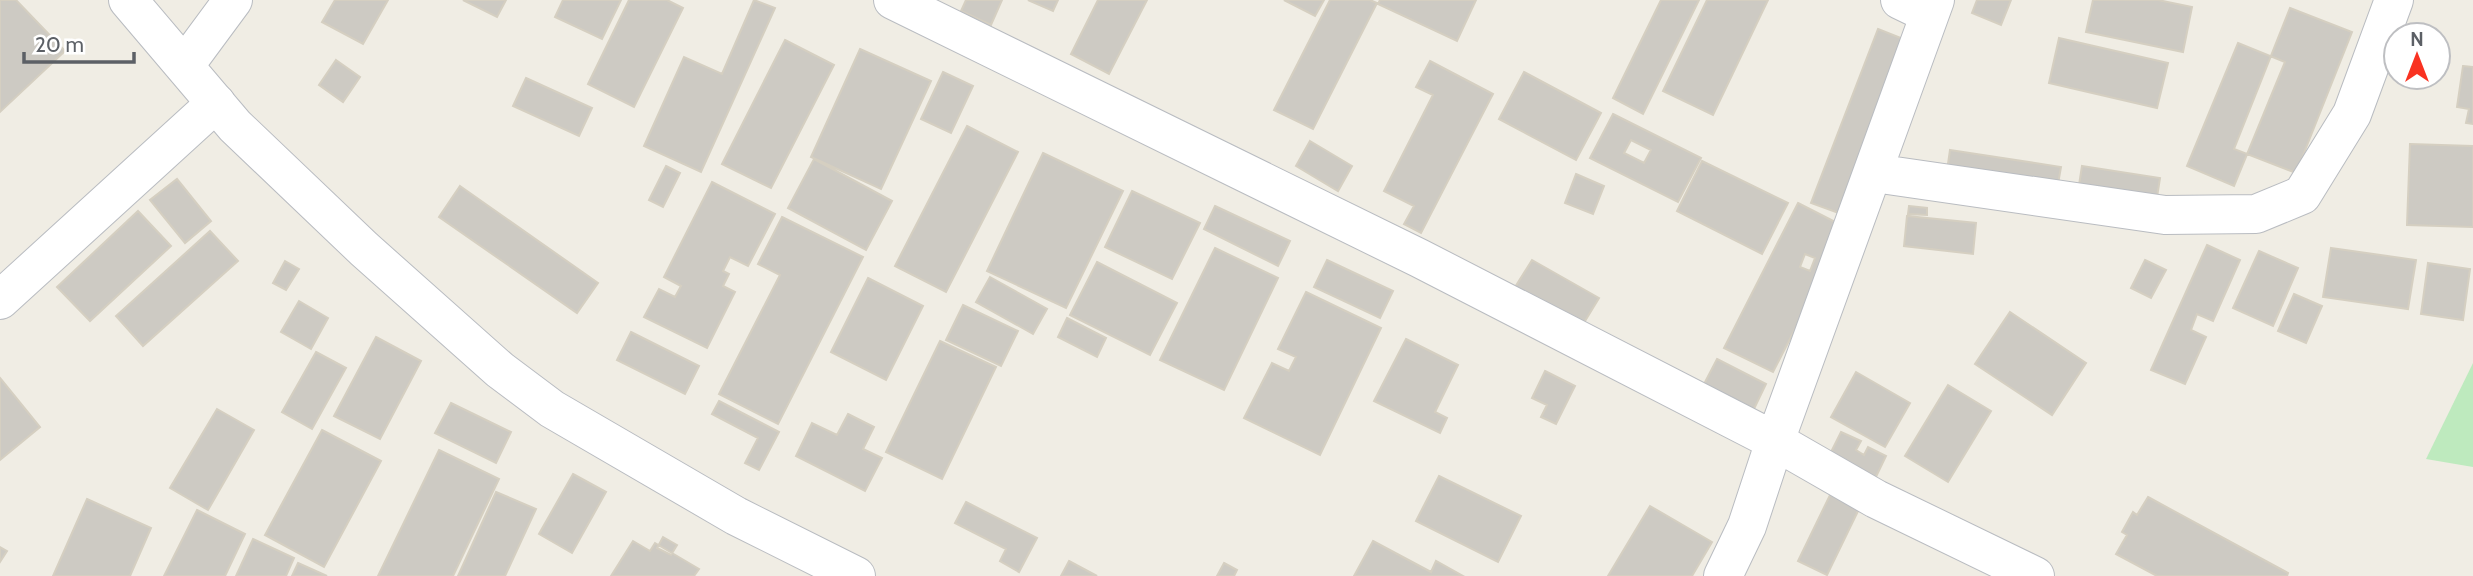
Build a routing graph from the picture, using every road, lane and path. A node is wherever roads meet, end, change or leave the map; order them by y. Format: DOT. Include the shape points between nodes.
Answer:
graph roads {
  1 [pos="128,0"];
  2 [pos="233,0"];
  3 [pos="893,0"];
  4 [pos="2394,0"];
  5 [pos="1922,5"];
  6 [pos="185,65"];
  7 [pos="216,103"];
  8 [pos="1874,173"];
  9 [pos="0,300"];
  10 [pos="1775,441"];
  11 [pos="833,571"];
  12 [pos="1723,576"];
  13 [pos="2035,576"];
  1 -- 6 [label="street"];
  2 -- 6 [label="street"];
  3 -- 10 [label="street" via="1406,252"];
  4 -- 8 [label="street" via="2352,114 2302,195 2256,214 2165,215"];
  5 -- 8 [label="street"];
  6 -- 7 [label="street"];
  7 -- 9 [label="street"];
  7 -- 11 [label="street" via="364,249 500,370 552,409"];
  8 -- 10 [label="street"];
  10 -- 12 [label="street" via="1747,526"];
  10 -- 13 [label="street" via="1876,499"];
}
